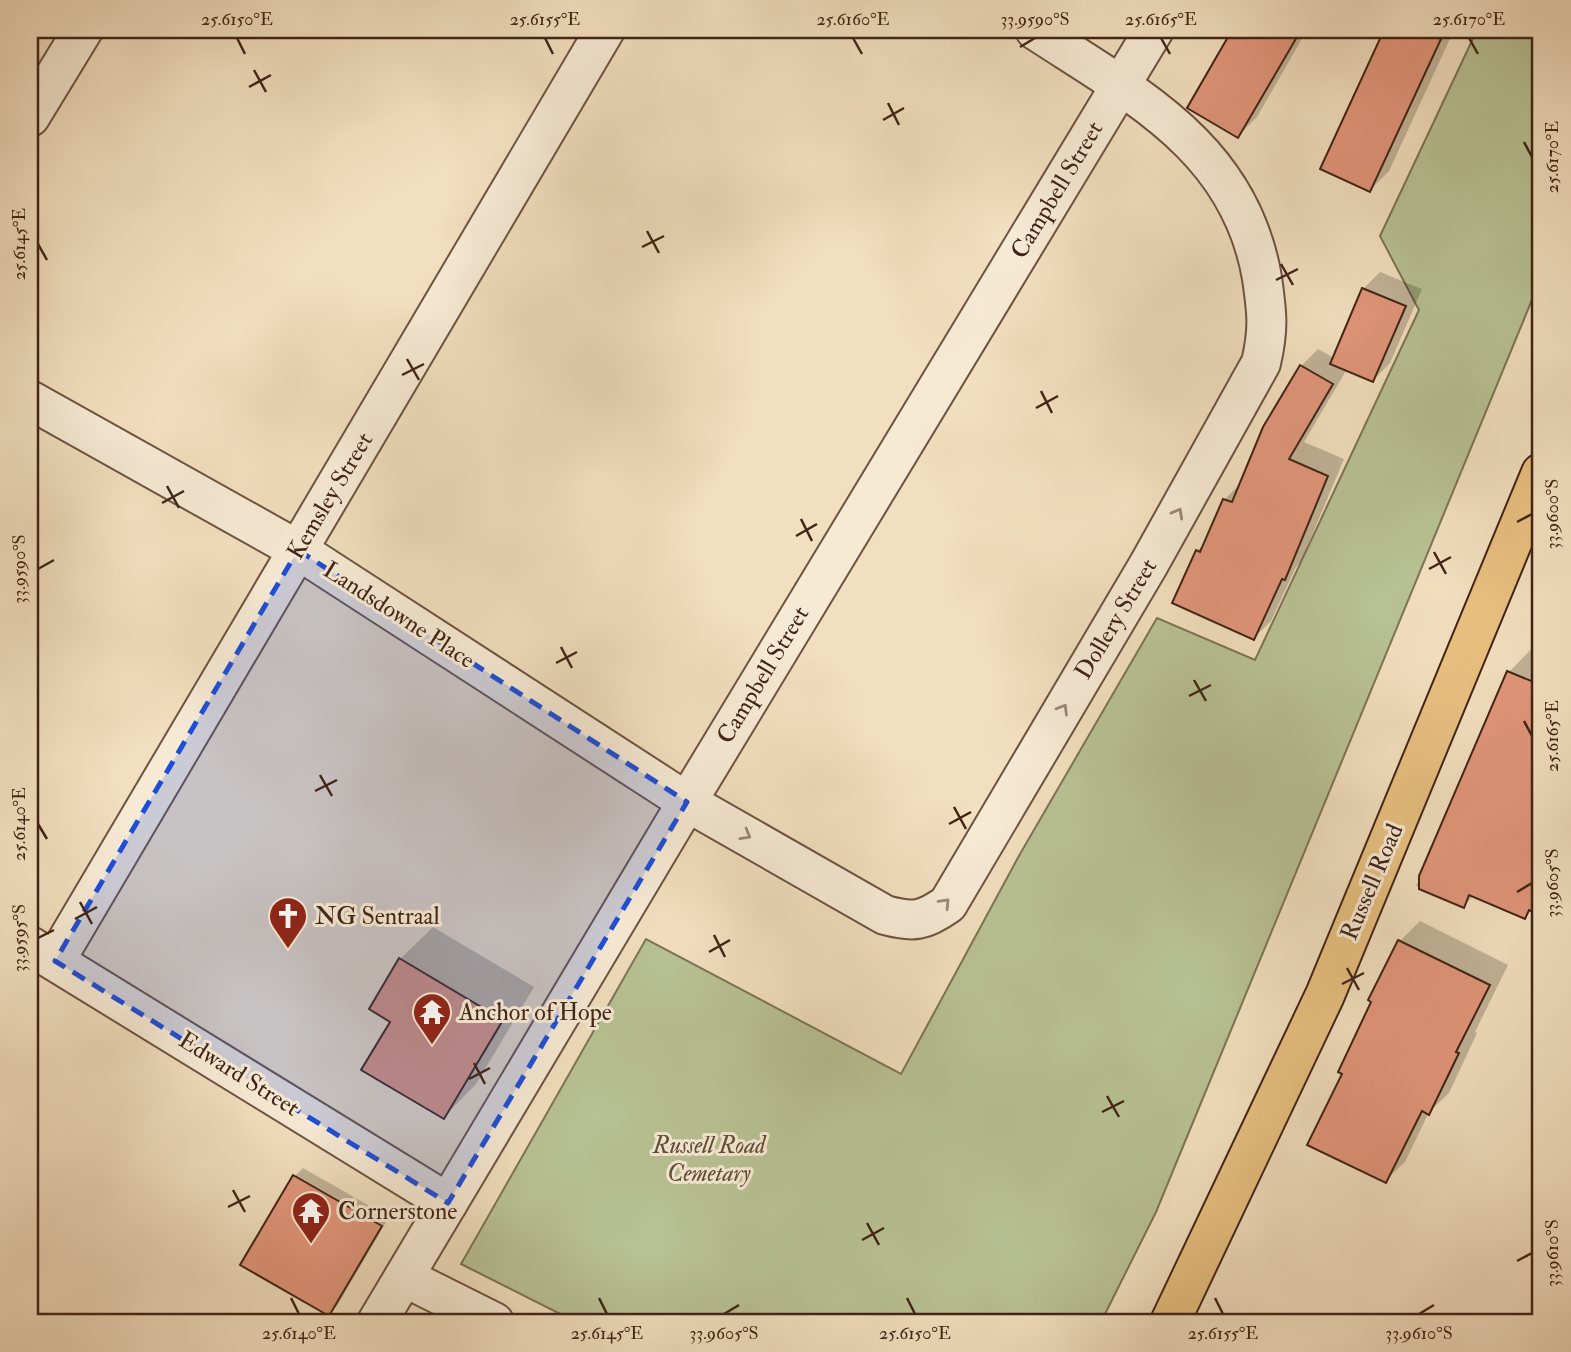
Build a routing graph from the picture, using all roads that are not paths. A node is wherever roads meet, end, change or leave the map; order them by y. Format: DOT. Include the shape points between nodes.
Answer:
graph roads {
  1 [pos="83,30"];
  2 [pos="605,30"];
  3 [pos="1035,30"];
  4 [pos="1154,30"];
  5 [pos="1120,85"];
  6 [pos="30,117"];
  7 [pos="30,400"];
  8 [pos="1541,473"];
  9 [pos="298,550"];
  10 [pos="687,802"];
  11 [pos="42,954"];
  12 [pos="448,1203"];
  13 [pos="404,1276"];
  14 [pos="377,1322"];
  15 [pos="494,1322"];
  16 [pos="1170,1322"];
  1 -- 6 [label="street"];
  2 -- 9 [label="street, Kemsley Street"];
  3 -- 5 [label="street, Dollery Street"];
  4 -- 5 [label="street, Campbell Street"];
  5 -- 10 [label="street, Campbell Street"];
  10 -- 5 [label="street, Dollery Street, one-way" via="885,915 908,921 930,917 948,904 1156,552 1261,363 1268,334 1258,257 1228,186 1203,153"];
  7 -- 9 [label="street, Landsdowne Place"];
  8 -- 16 [label="main road, Russell Road" via="1325,995"];
  9 -- 10 [label="street, Landsdowne Place"];
  9 -- 11 [label="street, Kemsley Street"];
  10 -- 12 [label="street, Campbell Street"];
  11 -- 12 [label="street, Edward Street"];
  12 -- 13 [label="street, Campbell Street"];
  13 -- 14 [label="street, Campbell Street"];
  13 -- 15 [label="street"];
}
